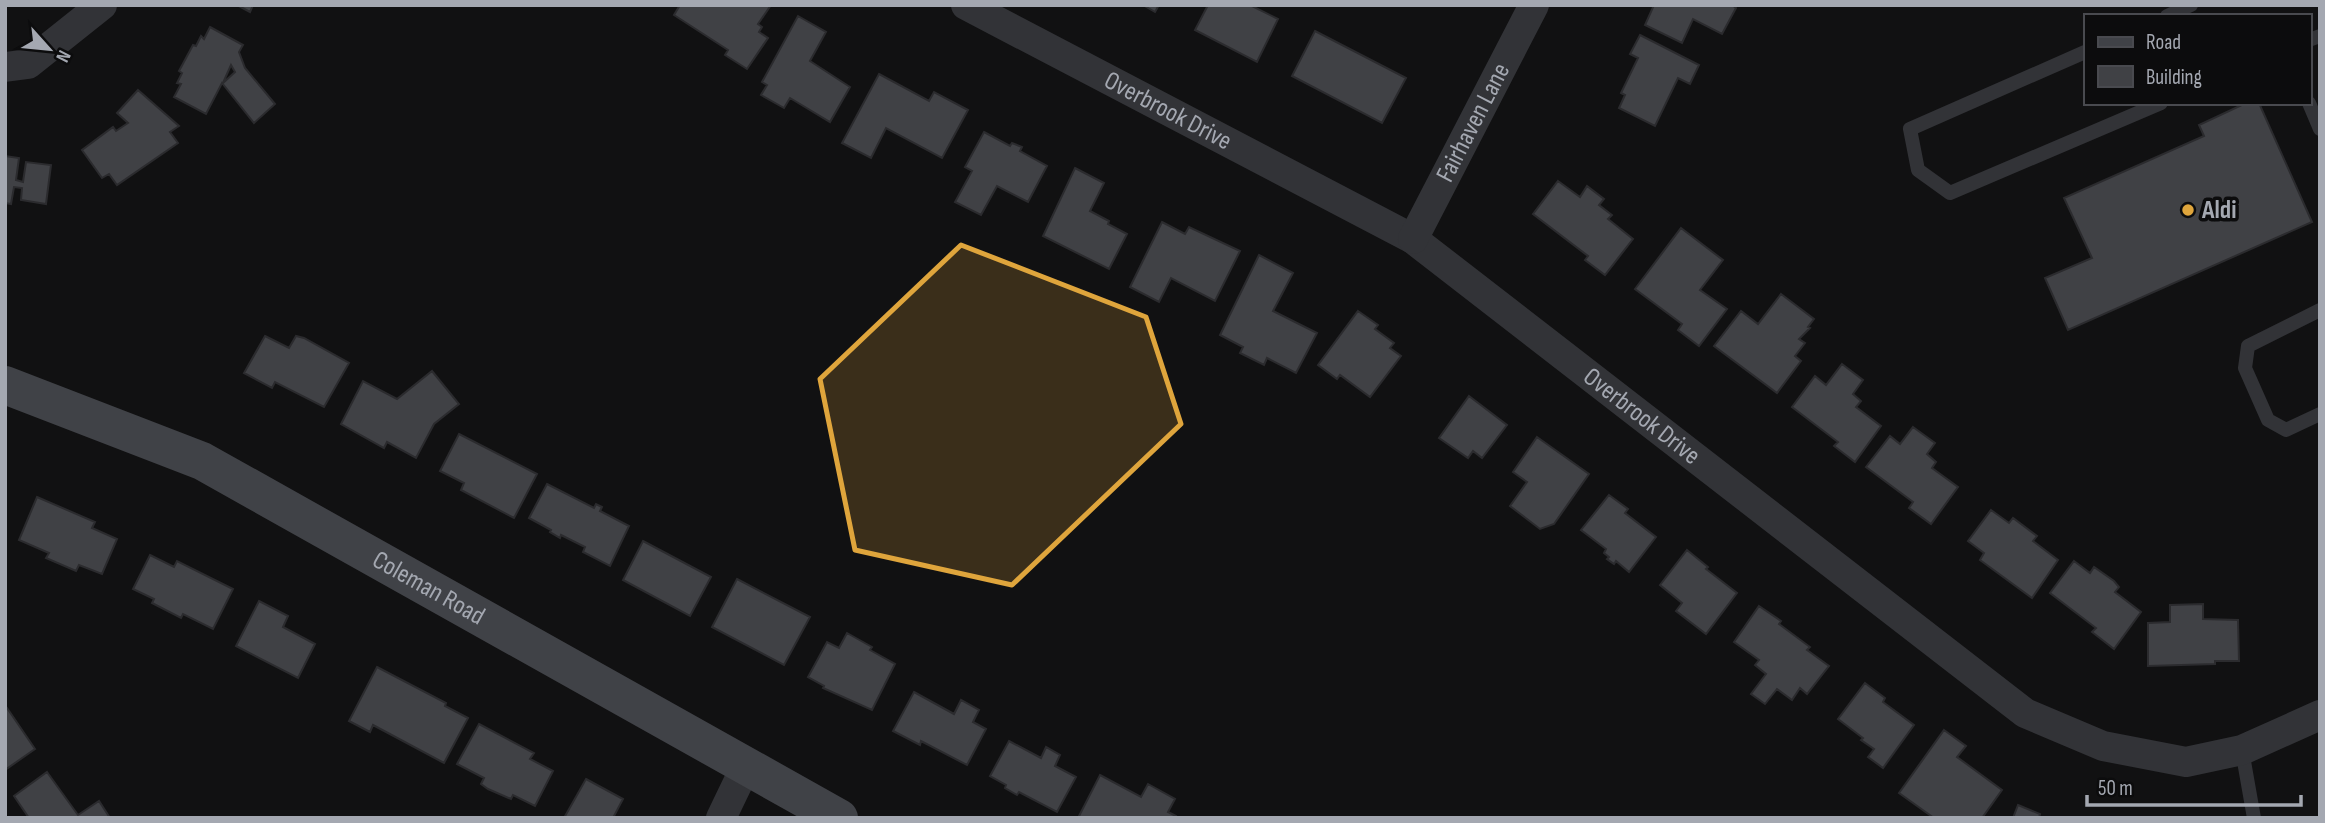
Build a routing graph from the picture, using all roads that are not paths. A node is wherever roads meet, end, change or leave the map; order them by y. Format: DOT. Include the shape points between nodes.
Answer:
graph roads {
  1 [pos="102,5"];
  2 [pos="966,5"];
  3 [pos="1534,5"];
  4 [pos="2191,5"];
  5 [pos="2171,14"];
  6 [pos="2084,52"];
  7 [pos="5,67"];
  8 [pos="2156,105"];
  9 [pos="2310,105"];
  10 [pos="2320,129"];
  11 [pos="1413,239"];
  12 [pos="2320,310"];
  13 [pos="5,385"];
  14 [pos="2320,414"];
  15 [pos="2320,715"];
  16 [pos="2242,750"];
  17 [pos="746,766"];
  18 [pos="721,818"];
  19 [pos="839,818"];
  20 [pos="2254,818"];
  1 -- 7 [label="street" via="28,64"];
  2 -- 11 [label="street, Overbrook Drive"];
  3 -- 11 [label="street, Fairhaven Lane"];
  4 -- 5 [label="lane"];
  6 -- 8 [label="lane" via="1910,129 1917,170 1950,193"];
  9 -- 10 [label="lane"];
  11 -- 16 [label="street, Overbrook Drive" via="2025,713 2103,746 2186,762"];
  12 -- 14 [label="lane" via="2248,346 2245,368 2268,420 2286,430"];
  13 -- 17 [label="main road, Coleman Road" via="202,461"];
  15 -- 16 [label="street, Overbrook Drive"];
  16 -- 20 [label="lane"];
  17 -- 18 [label="street"];
  17 -- 19 [label="main road, Coleman Road"];
}
